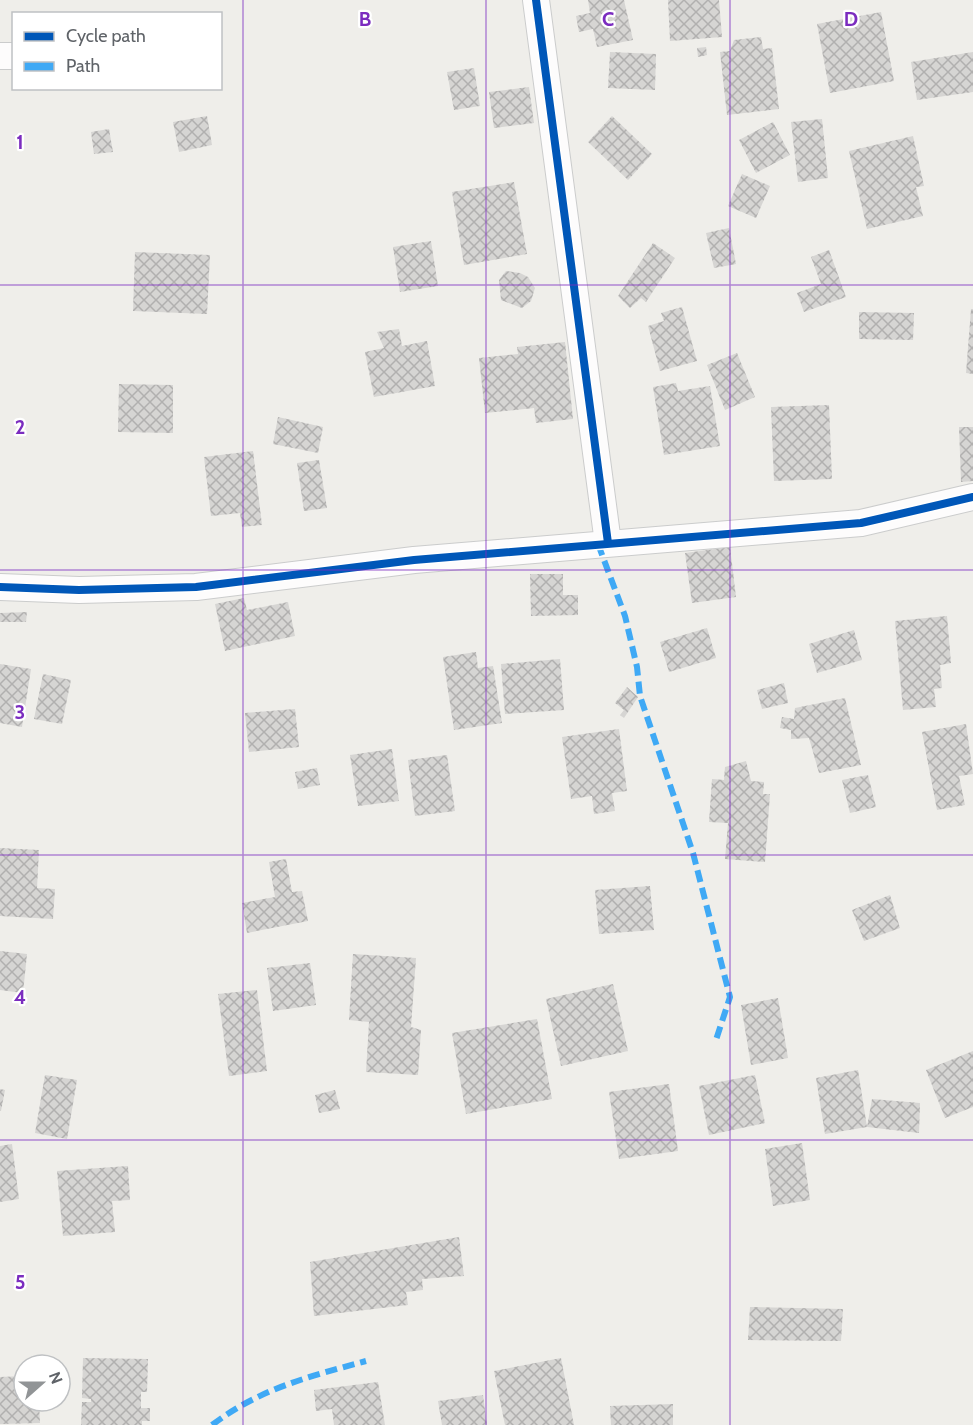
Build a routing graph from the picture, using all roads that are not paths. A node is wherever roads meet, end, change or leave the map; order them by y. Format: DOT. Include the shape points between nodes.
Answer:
graph roads {
  1 [pos="536,0"];
  2 [pos="973,497"];
  3 [pos="608,543"];
  4 [pos="0,587"];
  1 -- 3 [label="street"];
  2 -- 3 [label="street" via="861,524"];
  3 -- 4 [label="street" via="414,560 196,587"];
}
